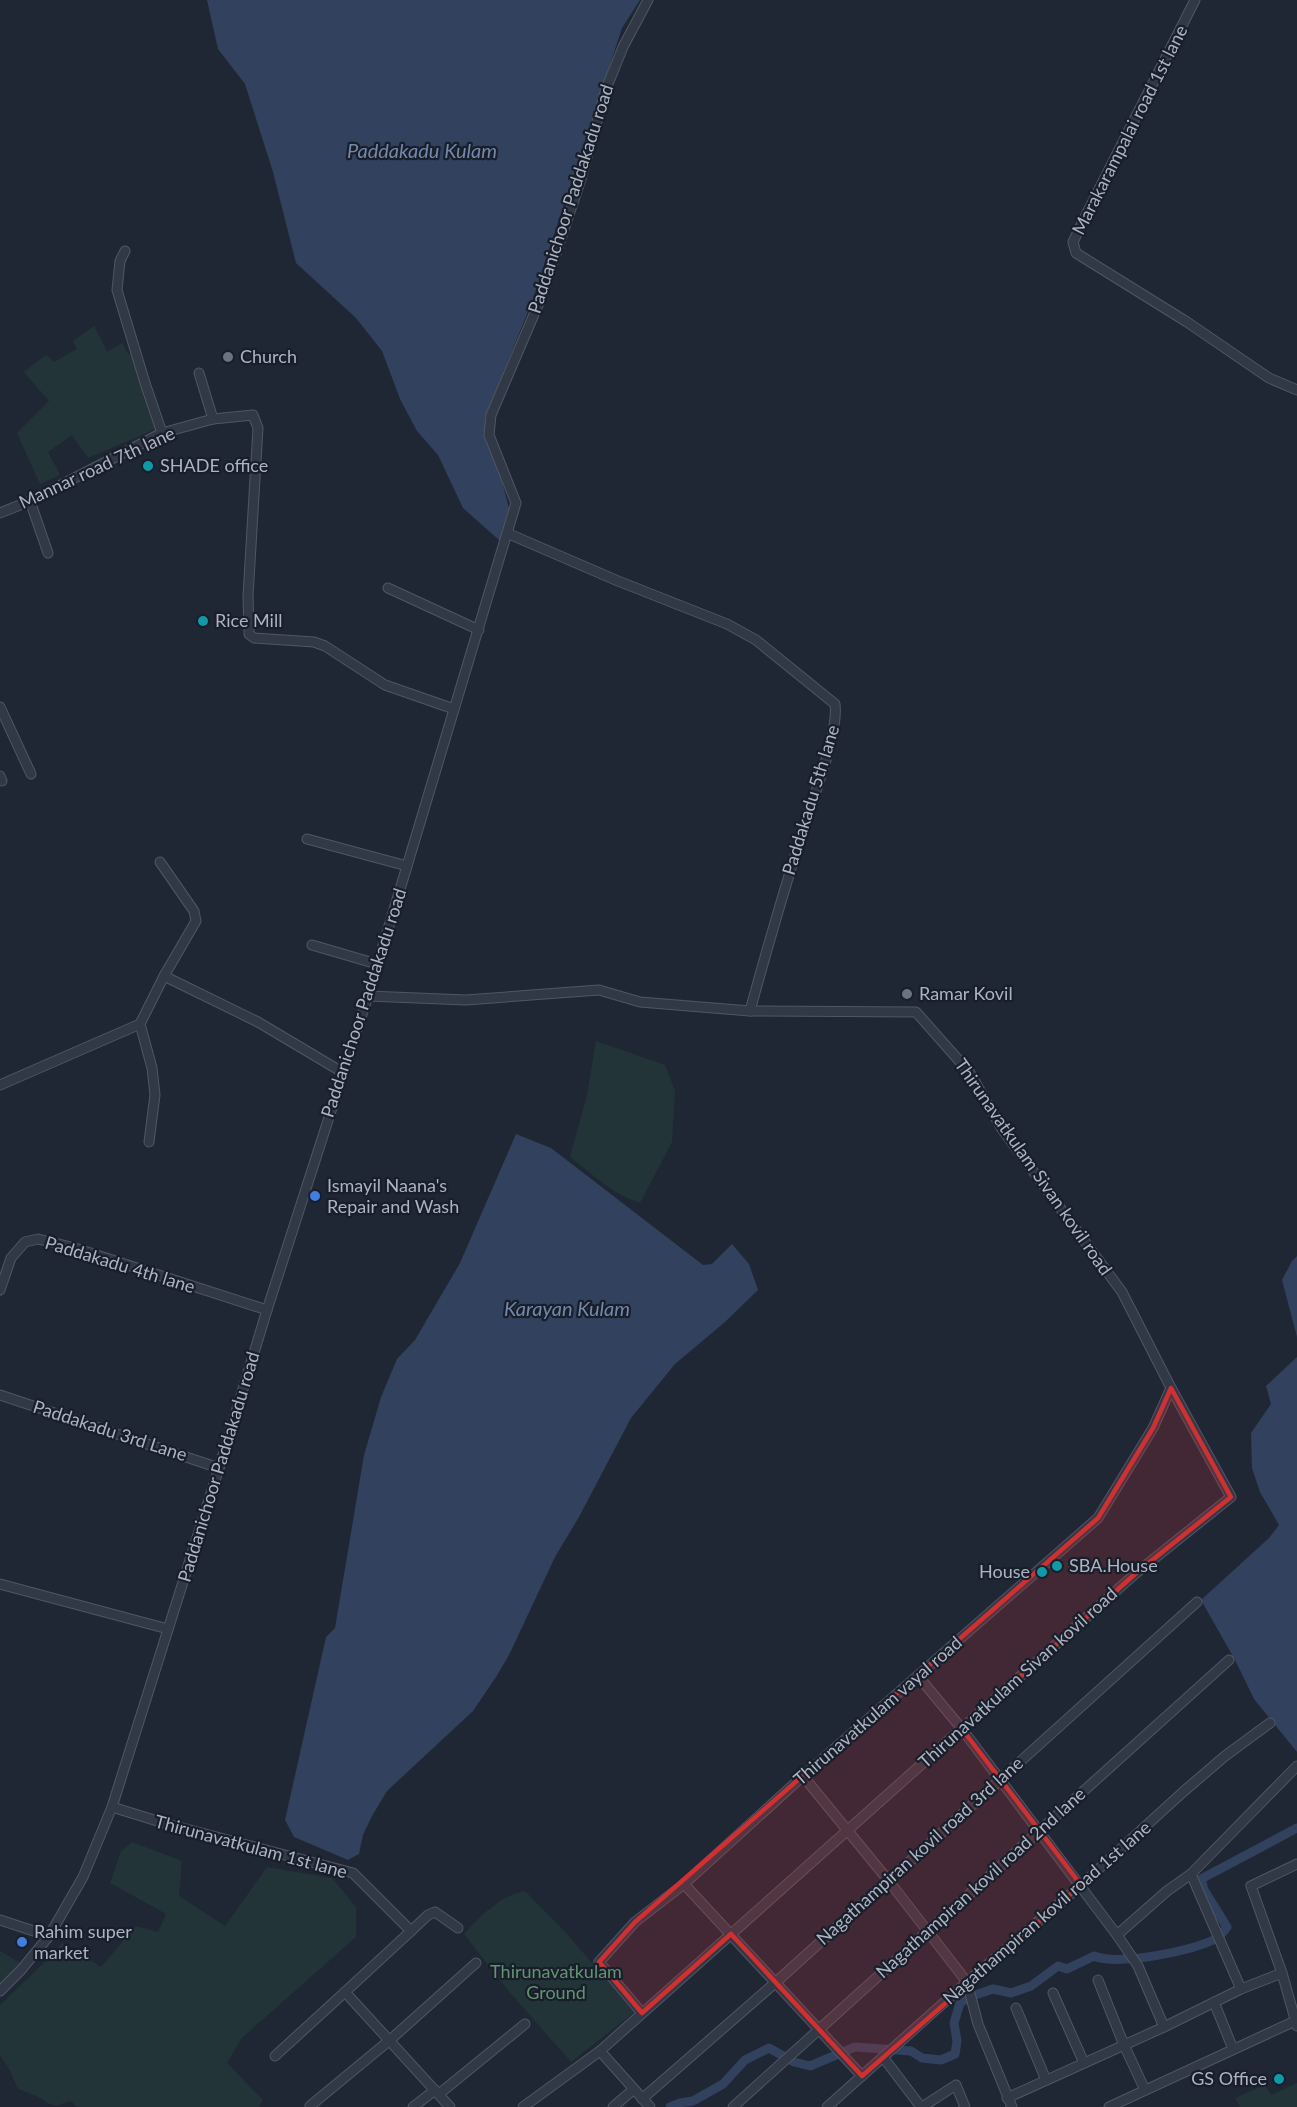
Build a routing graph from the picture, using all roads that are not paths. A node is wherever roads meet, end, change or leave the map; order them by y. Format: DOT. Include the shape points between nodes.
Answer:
graph roads {
  1 [pos="648,0"];
  2 [pos="1195,0"];
  3 [pos="125,251"];
  4 [pos="199,373"];
  5 [pos="1297,390"];
  6 [pos="213,419"];
  7 [pos="162,433"];
  8 [pos="30,501"];
  9 [pos="0,513"];
  10 [pos="508,534"];
  11 [pos="48,553"];
  12 [pos="388,588"];
  13 [pos="479,630"];
  14 [pos="0,707"];
  15 [pos="454,709"];
  16 [pos="31,774"];
  17 [pos="307,839"];
  18 [pos="160,862"];
  19 [pos="407,866"];
  20 [pos="312,945"];
  21 [pos="377,964"];
  22 [pos="164,976"];
  23 [pos="368,996"];
  24 [pos="750,1011"];
  25 [pos="140,1024"];
  26 [pos="342,1072"];
  27 [pos="0,1085"];
  28 [pos="149,1142"];
  29 [pos="0,1290"];
  30 [pos="267,1310"];
  31 [pos="1171,1388"];
  32 [pos="0,1395"];
  33 [pos="219,1468"];
  34 [pos="0,1584"];
  35 [pos="1197,1602"];
  36 [pos="168,1629"];
  37 [pos="1229,1660"];
  38 [pos="918,1676"];
  39 [pos="1270,1724"];
  40 [pos="962,1729"];
  41 [pos="1297,1766"];
  42 [pos="803,1776"];
  43 [pos="999,1780"];
  44 [pos="112,1807"];
  45 [pos="847,1829"];
  46 [pos="1039,1831"];
  47 [pos="1297,1864"];
  48 [pos="1191,1874"];
  49 [pos="888,1880"];
  50 [pos="684,1884"];
  51 [pos="1081,1885"];
  52 [pos="0,1920"];
  53 [pos="458,1928"];
  54 [pos="411,1930"];
  55 [pos="928,1932"];
  56 [pos="731,1934"];
  57 [pos="1117,1935"];
  58 [pos="49,1936"];
  59 [pos="476,1963"];
  60 [pos="1282,1972"];
  61 [pos="1098,1980"];
  62 [pos="968,1982"];
  63 [pos="775,1983"];
  64 [pos="1241,1989"];
  65 [pos="0,1991"];
  66 [pos="345,1992"];
  67 [pos="1053,1994"];
  68 [pos="1214,2002"];
  69 [pos="1016,2008"];
  70 [pos="642,2013"];
  71 [pos="525,2024"];
  72 [pos="1296,2024"];
  73 [pos="1164,2027"];
  74 [pos="820,2029"];
  75 [pos="390,2040"];
  76 [pos="1124,2045"];
  77 [pos="1233,2049"];
  78 [pos="600,2051"];
  79 [pos="274,2056"];
  80 [pos="883,2057"];
  81 [pos="1084,2063"];
  82 [pos="862,2076"];
  83 [pos="1046,2080"];
  84 [pos="634,2089"];
  85 [pos="1145,2090"];
  86 [pos="437,2092"];
  87 [pos="642,2099"];
  88 [pos="1010,2102"];
  89 [pos="309,2106"];
  90 [pos="831,2106"];
  91 [pos="413,2107"];
  92 [pos="450,2107"];
  93 [pos="523,2107"];
  94 [pos="613,2107"];
  95 [pos="650,2107"];
  96 [pos="734,2107"];
  97 [pos="921,2107"];
  98 [pos="965,2107"];
  99 [pos="1109,2107"];
  1 -- 10 [label="street, Paddanichoor Paddakadu road" via="606,89 542,298 492,415 489,435 516,503"];
  2 -- 5 [label="street, Marakarampalai road 1st lane" via="1086,215 1074,242 1076,253 1269,378"];
  3 -- 7 [label="street" via="117,290"];
  4 -- 6 [label="street"];
  6 -- 7 [label="street, Mannar road 7th lane"];
  6 -- 15 [label="street, Mannar road 7th lane" via="253,415 258,428 249,634 254,638 304,640 325,646 385,685"];
  7 -- 8 [label="street, Mannar road 7th lane"];
  8 -- 9 [label="street, Mannar road 7th lane"];
  8 -- 11 [label="street"];
  10 -- 13 [label="street, Paddanichoor Paddakadu road"];
  10 -- 24 [label="street, Paddakadu 5th lane" via="727,624 756,640 835,704 837,714 830,746"];
  12 -- 13 [label="street"];
  13 -- 15 [label="street, Paddanichoor Paddakadu road"];
  14 -- 16 [label="street"];
  15 -- 19 [label="street, Paddanichoor Paddakadu road"];
  17 -- 19 [label="street"];
  18 -- 22 [label="street" via="194,911 196,921"];
  19 -- 21 [label="street, Paddanichoor Paddakadu road"];
  20 -- 21 [label="street"];
  21 -- 23 [label="street, Paddanichoor Paddakadu road"];
  22 -- 25 [label="street"];
  22 -- 26 [label="street" via="258,1022"];
  23 -- 24 [label="street, Thirunavatkulam Sivan kovil road" via="466,1000 599,990 640,1002"];
  23 -- 26 [label="street, Paddanichoor Paddakadu road"];
  24 -- 31 [label="street, Thirunavatkulam Sivan kovil road" via="916,1012 970,1073 1002,1129 1122,1292"];
  25 -- 27 [label="street"];
  25 -- 28 [label="street" via="152,1068 154,1095"];
  26 -- 30 [label="street, Paddanichoor Paddakadu road"];
  29 -- 30 [label="street, Paddakadu 4th lane" via="11,1258 25,1242 38,1239"];
  30 -- 33 [label="street, Paddanichoor Paddakadu road"];
  31 -- 38 [label="street, Thirunavatkulam vayal road" via="1154,1428 1098,1518"];
  31 -- 40 [label="street, Thirunavatkulam Sivan kovil road" via="1231,1497 1135,1574"];
  32 -- 33 [label="street, Paddakadu 3rd Lane"];
  33 -- 36 [label="street, Paddanichoor Paddakadu road"];
  34 -- 36 [label="street"];
  35 -- 43 [label="street, Nagathampiran kovil road 3rd lane"];
  36 -- 44 [label="street, Paddanichoor Paddakadu road"];
  37 -- 46 [label="street, Nagathampiran kovil road 2nd lane"];
  38 -- 40 [label="street"];
  38 -- 42 [label="street, Thirunavatkulam vayal road"];
  39 -- 51 [label="street, Nagathampiran kovil road 1st lane" via="1225,1756"];
  40 -- 43 [label="street"];
  40 -- 45 [label="street, Thirunavatkulam Sivan kovil road"];
  41 -- 48 [label="street"];
  42 -- 45 [label="street"];
  42 -- 50 [label="street, Thirunavatkulam vayal road"];
  43 -- 46 [label="street"];
  43 -- 49 [label="street, Nagathampiran kovil road 3rd lane"];
  44 -- 54 [label="street, Thirunavatkulam 1st lane" via="353,1873"];
  44 -- 58 [label="street, Paddanichoor Paddakadu road" via="84,1877"];
  45 -- 49 [label="street"];
  45 -- 56 [label="street, Thirunavatkulam Sivan kovil road"];
  46 -- 51 [label="street"];
  46 -- 55 [label="street, Nagathampiran kovil road 2nd lane"];
  47 -- 60 [label="street" via="1251,1886"];
  48 -- 57 [label="street"];
  48 -- 64 [label="street"];
  49 -- 55 [label="street"];
  49 -- 63 [label="street, Nagathampiran kovil road 3rd lane"];
  50 -- 56 [label="street"];
  50 -- 70 [label="street, Thirunavatkulam vayal road" via="635,1922 599,1962"];
  51 -- 57 [label="street"];
  51 -- 62 [label="street, Nagathampiran kovil road 1st lane"];
  52 -- 58 [label="street"];
  53 -- 54 [label="street" via="435,1912"];
  54 -- 66 [label="street"];
  55 -- 62 [label="street"];
  55 -- 74 [label="street, Nagathampiran kovil road 2nd lane"];
  56 -- 63 [label="street"];
  56 -- 70 [label="street, Thirunavatkulam Sivan kovil road"];
  57 -- 73 [label="street" via="1138,1966"];
  58 -- 65 [label="street, Paddanichoor Paddakadu road"];
  59 -- 75 [label="street"];
  60 -- 64 [label="street"];
  60 -- 72 [label="street"];
  61 -- 76 [label="street"];
  62 -- 80 [label="street, Nagathampiran kovil road 1st lane"];
  62 -- 88 [label="street" via="978,2024"];
  63 -- 74 [label="street"];
  63 -- 87 [label="street, Nagathampiran kovil road 3rd lane"];
  64 -- 68 [label="street"];
  66 -- 75 [label="street"];
  66 -- 79 [label="street"];
  67 -- 81 [label="street"];
  68 -- 73 [label="street"];
  68 -- 77 [label="street"];
  69 -- 83 [label="street"];
  70 -- 78 [label="street, Thirunavatkulam Sivan kovil road"];
  71 -- 86 [label="street"];
  72 -- 77 [label="street"];
  73 -- 76 [label="street"];
  74 -- 82 [label="street"];
  74 -- 96 [label="street, Nagathampiran kovil road 2nd lane"];
  75 -- 86 [label="street"];
  75 -- 89 [label="street"];
  76 -- 81 [label="street"];
  76 -- 85 [label="street"];
  77 -- 85 [label="street"];
  78 -- 84 [label="street"];
  78 -- 93 [label="street, Thirunavatkulam Sivan kovil road"];
  80 -- 82 [label="street, Nagathampiran kovil road 1st lane"];
  80 -- 97 [label="street"];
  81 -- 83 [label="street"];
  82 -- 90 [label="street, Nagathampiran kovil road 1st lane"];
  83 -- 88 [label="street"];
  84 -- 87 [label="street"];
  84 -- 94 [label="street"];
  85 -- 99 [label="street"];
  86 -- 91 [label="street"];
  86 -- 92 [label="street"];
  87 -- 95 [label="street"];
  97 -- 98 [label="street" via="956,2085"];
}
